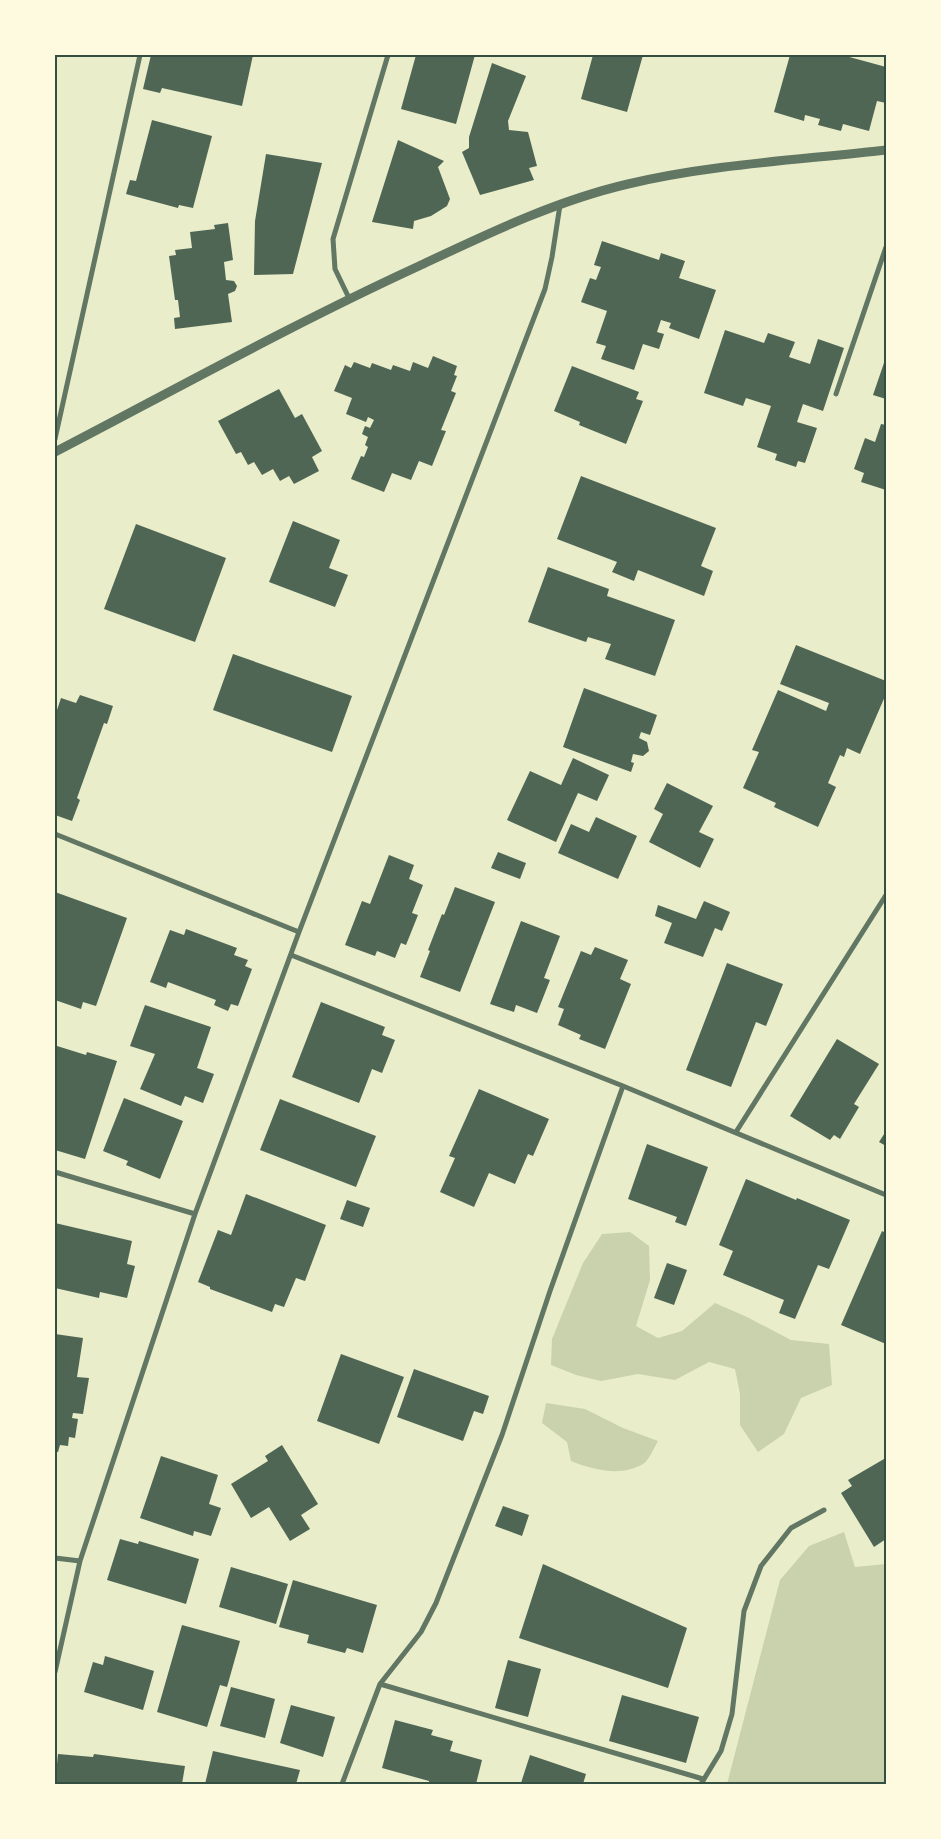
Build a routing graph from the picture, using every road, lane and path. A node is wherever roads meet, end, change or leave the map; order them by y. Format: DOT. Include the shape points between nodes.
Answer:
graph roads {
  1 [pos="140,55"];
  2 [pos="388,55"];
  3 [pos="886,150"];
  4 [pos="560,205"];
  5 [pos="886,247"];
  6 [pos="349,298"];
  7 [pos="836,394"];
  8 [pos="55,439"];
  9 [pos="55,452"];
  10 [pos="55,834"];
  11 [pos="886,894"];
  12 [pos="300,932"];
  13 [pos="291,955"];
  14 [pos="623,1086"];
  15 [pos="736,1132"];
  16 [pos="55,1172"];
  17 [pos="886,1195"];
  18 [pos="195,1214"];
  19 [pos="824,1510"];
  20 [pos="55,1558"];
  21 [pos="80,1561"];
  22 [pos="55,1672"];
  23 [pos="380,1684"];
  24 [pos="702,1782"];
  25 [pos="342,1784"];
  1 -- 8 [label="street"];
  2 -- 6 [label="street" via="333,239 335,269"];
  3 -- 4 [label="street" via="712,169 627,184"];
  4 -- 6 [label="street" via="510,224"];
  4 -- 12 [label="street" via="545,289"];
  5 -- 7 [label="street"];
  6 -- 9 [label="street"];
  10 -- 12 [label="street"];
  11 -- 15 [label="street"];
  12 -- 13 [label="street"];
  13 -- 14 [label="street"];
  13 -- 18 [label="street"];
  14 -- 15 [label="street"];
  14 -- 23 [label="street" via="502,1435 436,1603 421,1632"];
  15 -- 17 [label="street"];
  16 -- 18 [label="street"];
  18 -- 21 [label="street"];
  19 -- 24 [label="street" via="791,1528 761,1566 744,1612 732,1714 721,1751"];
  20 -- 21 [label="street"];
  21 -- 22 [label="street"];
  23 -- 24 [label="street"];
  23 -- 25 [label="street"];
}
